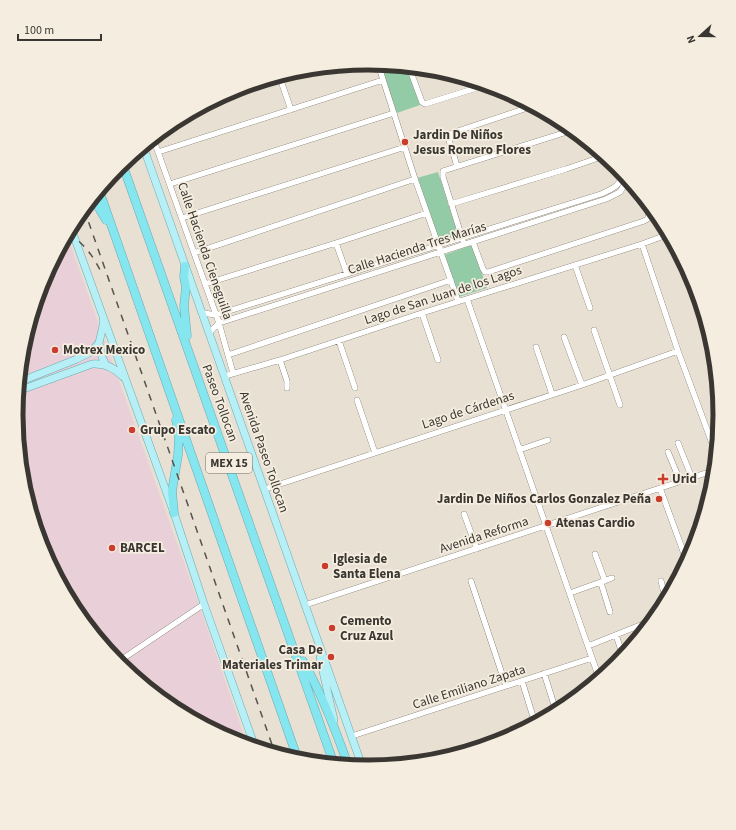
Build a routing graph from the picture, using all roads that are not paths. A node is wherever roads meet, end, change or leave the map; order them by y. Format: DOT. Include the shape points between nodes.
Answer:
graph roads {
  1 [pos="380,71"];
  2 [pos="411,73"];
  3 [pos="383,80"];
  4 [pos="281,81"];
  5 [pos="478,88"];
  6 [pos="526,108"];
  7 [pos="291,110"];
  8 [pos="394,113"];
  9 [pos="566,132"];
  10 [pos="155,144"];
  11 [pos="405,147"];
  12 [pos="145,152"];
  13 [pos="158,152"];
  14 [pos="597,158"];
  15 [pos="457,166"];
  16 [pos="125,170"];
  17 [pos="415,179"];
  18 [pos="621,181"];
  19 [pos="170,184"];
  20 [pos="624,185"];
  21 [pos="101,197"];
  22 [pos="96,203"];
  23 [pos="451,204"];
  24 [pos="427,213"];
  25 [pos="649,215"];
  26 [pos="182,218"];
  27 [pos="114,231"];
  28 [pos="73,235"];
  29 [pos="663,236"];
  30 [pos="463,238"];
  31 [pos="473,242"];
  32 [pos="336,243"];
  33 [pos="642,244"];
  34 [pos="465,245"];
  35 [pos="438,246"];
  36 [pos="440,252"];
  37 [pos="194,253"];
  38 [pos="380,264"];
  39 [pos="575,265"];
  40 [pos="185,266"];
  41 [pos="383,271"];
  42 [pos="347,274"];
  43 [pos="451,280"];
  44 [pos="205,284"];
  45 [pos="298,290"];
  46 [pos="300,297"];
  47 [pos="467,299"];
  48 [pos="458,301"];
  49 [pos="590,308"];
  50 [pos="422,313"];
  51 [pos="203,314"];
  52 [pos="216,316"];
  53 [pos="103,319"];
  54 [pos="219,323"];
  55 [pos="594,330"];
  56 [pos="210,332"];
  57 [pos="564,337"];
  58 [pos="339,341"];
  59 [pos="99,343"];
  60 [pos="536,347"];
  61 [pos="678,351"];
  62 [pos="189,352"];
  63 [pos="228,355"];
  64 [pos="280,360"];
  65 [pos="438,360"];
  66 [pos="106,365"];
  67 [pos="233,373"];
  68 [pos="38,374"];
  69 [pos="225,376"];
  70 [pos="609,376"];
  71 [pos="25,379"];
  72 [pos="41,382"];
  73 [pos="127,382"];
  74 [pos="582,385"];
  75 [pos="288,388"];
  76 [pos="355,388"];
  77 [pos="24,389"];
  78 [pos="552,394"];
  79 [pos="357,400"];
  80 [pos="620,405"];
  81 [pos="176,409"];
  82 [pos="505,410"];
  83 [pos="548,440"];
  84 [pos="678,442"];
  85 [pos="712,442"];
  86 [pos="519,450"];
  87 [pos="375,452"];
  88 [pos="668,452"];
  89 [pos="708,472"];
  90 [pos="692,478"];
  91 [pos="680,481"];
  92 [pos="660,488"];
  93 [pos="265,489"];
  94 [pos="174,513"];
  95 [pos="464,514"];
  96 [pos="546,526"];
  97 [pos="477,549"];
  98 [pos="595,554"];
  99 [pos="684,554"];
  100 [pos="612,578"];
  101 [pos="471,581"];
  102 [pos="602,582"];
  103 [pos="661,582"];
  104 [pos="570,593"];
  105 [pos="664,593"];
  106 [pos="204,604"];
  107 [pos="305,605"];
  108 [pos="610,612"];
  109 [pos="643,624"];
  110 [pos="616,635"];
  111 [pos="318,642"];
  112 [pos="588,646"];
  113 [pos="621,649"];
  114 [pos="296,654"];
  115 [pos="123,658"];
  116 [pos="592,658"];
  117 [pos="598,672"];
  118 [pos="544,673"];
  119 [pos="522,681"];
  120 [pos="506,686"];
  121 [pos="554,706"];
  122 [pos="533,718"];
  123 [pos="352,736"];
  124 [pos="253,740"];
  125 [pos="341,744"];
  126 [pos="295,752"];
  127 [pos="332,758"];
  128 [pos="346,759"];
  129 [pos="360,760"];
  1 -- 3 [label="street"];
  2 -- 5 [label="street" via="422,102 427,104"];
  3 -- 7 [label="street"];
  3 -- 8 [label="street"];
  4 -- 7 [label="street"];
  6 -- 15 [label="street" via="450,135 449,140"];
  7 -- 13 [label="street"];
  8 -- 11 [label="street"];
  8 -- 19 [label="street"];
  9 -- 15 [label="street"];
  10 -- 13 [label="street, Calle Hacienda Cieneguilla"];
  11 -- 17 [label="street"];
  11 -- 26 [label="street"];
  12 -- 40 [label="main road, Avenida Paseo Tollocan"];
  13 -- 19 [label="street, Calle Hacienda Cieneguilla"];
  14 -- 23 [label="street"];
  15 -- 23 [label="street" via="442,172"];
  16 -- 62 [label="highway, Paseo Tollocan / MEX 15"];
  17 -- 24 [label="street"];
  17 -- 37 [label="street"];
  18 -- 30 [label="street, Calle Hacienda Tres Marías" via="601,194"];
  19 -- 26 [label="street, Calle Hacienda Cieneguilla"];
  20 -- 31 [label="street, Calle Hacienda Tres Marías" via="620,192 606,199"];
  21 -- 27 [label="highway, MEX 15"];
  22 -- 27 [label="highway"];
  23 -- 30 [label="street"];
  24 -- 32 [label="street"];
  24 -- 35 [label="street"];
  25 -- 31 [label="street" via="649,218 644,221 488,272 483,269"];
  26 -- 37 [label="street, Calle Hacienda Cieneguilla"];
  27 -- 81 [label="highway, MEX 15"];
  28 -- 53 [label="main road"];
  29 -- 33 [label="street, Lago de San Juan de los Lagos"];
  30 -- 34 [label="street"];
  30 -- 35 [label="street, Calle Hacienda Tres Marías"];
  31 -- 34 [label="street, Calle Hacienda Tres Marías"];
  32 -- 42 [label="street"];
  32 -- 44 [label="street"];
  33 -- 39 [label="street, Lago de San Juan de los Lagos"];
  33 -- 61 [label="street"];
  34 -- 36 [label="street, Calle Hacienda Tres Marías"];
  35 -- 36 [label="street"];
  35 -- 38 [label="street, Calle Hacienda Tres Marías"];
  36 -- 41 [label="street, Calle Hacienda Tres Marías"];
  36 -- 43 [label="street"];
  37 -- 44 [label="street, Calle Hacienda Cieneguilla"];
  38 -- 41 [label="street"];
  38 -- 42 [label="street, Calle Hacienda Tres Marías"];
  39 -- 47 [label="street, Lago de San Juan de los Lagos"];
  39 -- 49 [label="street"];
  40 -- 51 [label="main road, Avenida Paseo Tollocan"];
  40 -- 62 [label="highway" via="184,306"];
  41 -- 46 [label="street, Calle Hacienda Tres Marías"];
  42 -- 45 [label="street, Calle Hacienda Tres Marías"];
  43 -- 48 [label="street"];
  43 -- 63 [label="street"];
  44 -- 52 [label="street, Calle Hacienda Cieneguilla"];
  45 -- 46 [label="street"];
  45 -- 52 [label="street, Calle Hacienda Tres Marías"];
  46 -- 54 [label="street, Calle Hacienda Tres Marías"];
  47 -- 48 [label="street, Lago de San Juan de los Lagos"];
  47 -- 82 [label="street"];
  48 -- 50 [label="street, Lago de San Juan de los Lagos"];
  50 -- 58 [label="street, Lago de San Juan de los Lagos"];
  50 -- 65 [label="street"];
  51 -- 52 [label="street, Calle Hacienda Tres Marías"];
  51 -- 56 [label="main road, Avenida Paseo Tollocan"];
  52 -- 54 [label="street, Calle Hacienda Cieneguilla"];
  53 -- 59 [label="main road"];
  53 -- 73 [label="main road"];
  54 -- 56 [label="street, Calle Hacienda Tres Marías"];
  54 -- 63 [label="street, Calle Hacienda Cieneguilla"];
  55 -- 70 [label="street"];
  56 -- 69 [label="main road, Avenida Paseo Tollocan"];
  57 -- 74 [label="street"];
  58 -- 64 [label="street, Lago de San Juan de los Lagos"];
  58 -- 76 [label="street"];
  59 -- 66 [label="main road"];
  59 -- 68 [label="main road" via="85,356"];
  60 -- 78 [label="street"];
  61 -- 70 [label="street, Lago de Cárdenas"];
  61 -- 85 [label="street"];
  62 -- 114 [label="highway, Paseo Tollocan / MEX 15"];
  63 -- 67 [label="street, Calle Hacienda Cieneguilla"];
  64 -- 67 [label="street, Lago de San Juan de los Lagos"];
  64 -- 75 [label="street"];
  66 -- 72 [label="main road" via="86,365"];
  66 -- 73 [label="main road" via="118,371"];
  67 -- 69 [label="street, Lago de San Juan de los Lagos"];
  68 -- 71 [label="main road"];
  68 -- 72 [label="street"];
  69 -- 93 [label="main road, Avenida Paseo Tollocan"];
  70 -- 74 [label="street, Lago de Cárdenas"];
  70 -- 80 [label="street"];
  72 -- 77 [label="main road"];
  73 -- 94 [label="main road"];
  74 -- 78 [label="street, Lago de Cárdenas"];
  78 -- 82 [label="street, Lago de Cárdenas"];
  79 -- 87 [label="street"];
  81 -- 94 [label="highway" via="179,437 172,491"];
  81 -- 126 [label="highway, MEX 15"];
  82 -- 86 [label="street"];
  82 -- 87 [label="street, Lago de Cárdenas"];
  83 -- 86 [label="street"];
  84 -- 90 [label="street"];
  86 -- 96 [label="street"];
  87 -- 93 [label="street, Lago de Cárdenas"];
  88 -- 91 [label="street"];
  89 -- 90 [label="street, Avenida Reforma"];
  90 -- 91 [label="street, Avenida Reforma"];
  91 -- 92 [label="street, Avenida Reforma"];
  92 -- 96 [label="street, Avenida Reforma"];
  92 -- 99 [label="street"];
  93 -- 107 [label="main road, Avenida Paseo Tollocan"];
  94 -- 106 [label="main road"];
  95 -- 97 [label="street"];
  96 -- 97 [label="street, Avenida Reforma"];
  96 -- 104 [label="street"];
  97 -- 107 [label="street, Avenida Reforma"];
  98 -- 102 [label="street"];
  100 -- 102 [label="street"];
  101 -- 120 [label="street"];
  102 -- 104 [label="street"];
  102 -- 108 [label="street"];
  103 -- 105 [label="street"];
  104 -- 112 [label="street"];
  106 -- 115 [label="street"];
  106 -- 124 [label="main road"];
  107 -- 111 [label="main road, Avenida Paseo Tollocan"];
  109 -- 110 [label="street"];
  110 -- 112 [label="street"];
  110 -- 113 [label="street"];
  111 -- 123 [label="main road, Avenida Paseo Tollocan"];
  111 -- 125 [label="main road"];
  112 -- 116 [label="street"];
  114 -- 125 [label="highway" via="303,660 312,677"];
  114 -- 127 [label="highway, Paseo Tollocan / MEX 15"];
  116 -- 117 [label="street"];
  116 -- 118 [label="street, Calle Emiliano Zapata"];
  118 -- 119 [label="street, Calle Emiliano Zapata"];
  118 -- 121 [label="street"];
  119 -- 120 [label="street, Calle Emiliano Zapata"];
  119 -- 122 [label="street"];
  120 -- 123 [label="street, Calle Emiliano Zapata"];
  123 -- 129 [label="main road, Avenida Paseo Tollocan"];
  125 -- 128 [label="highway"];
}
